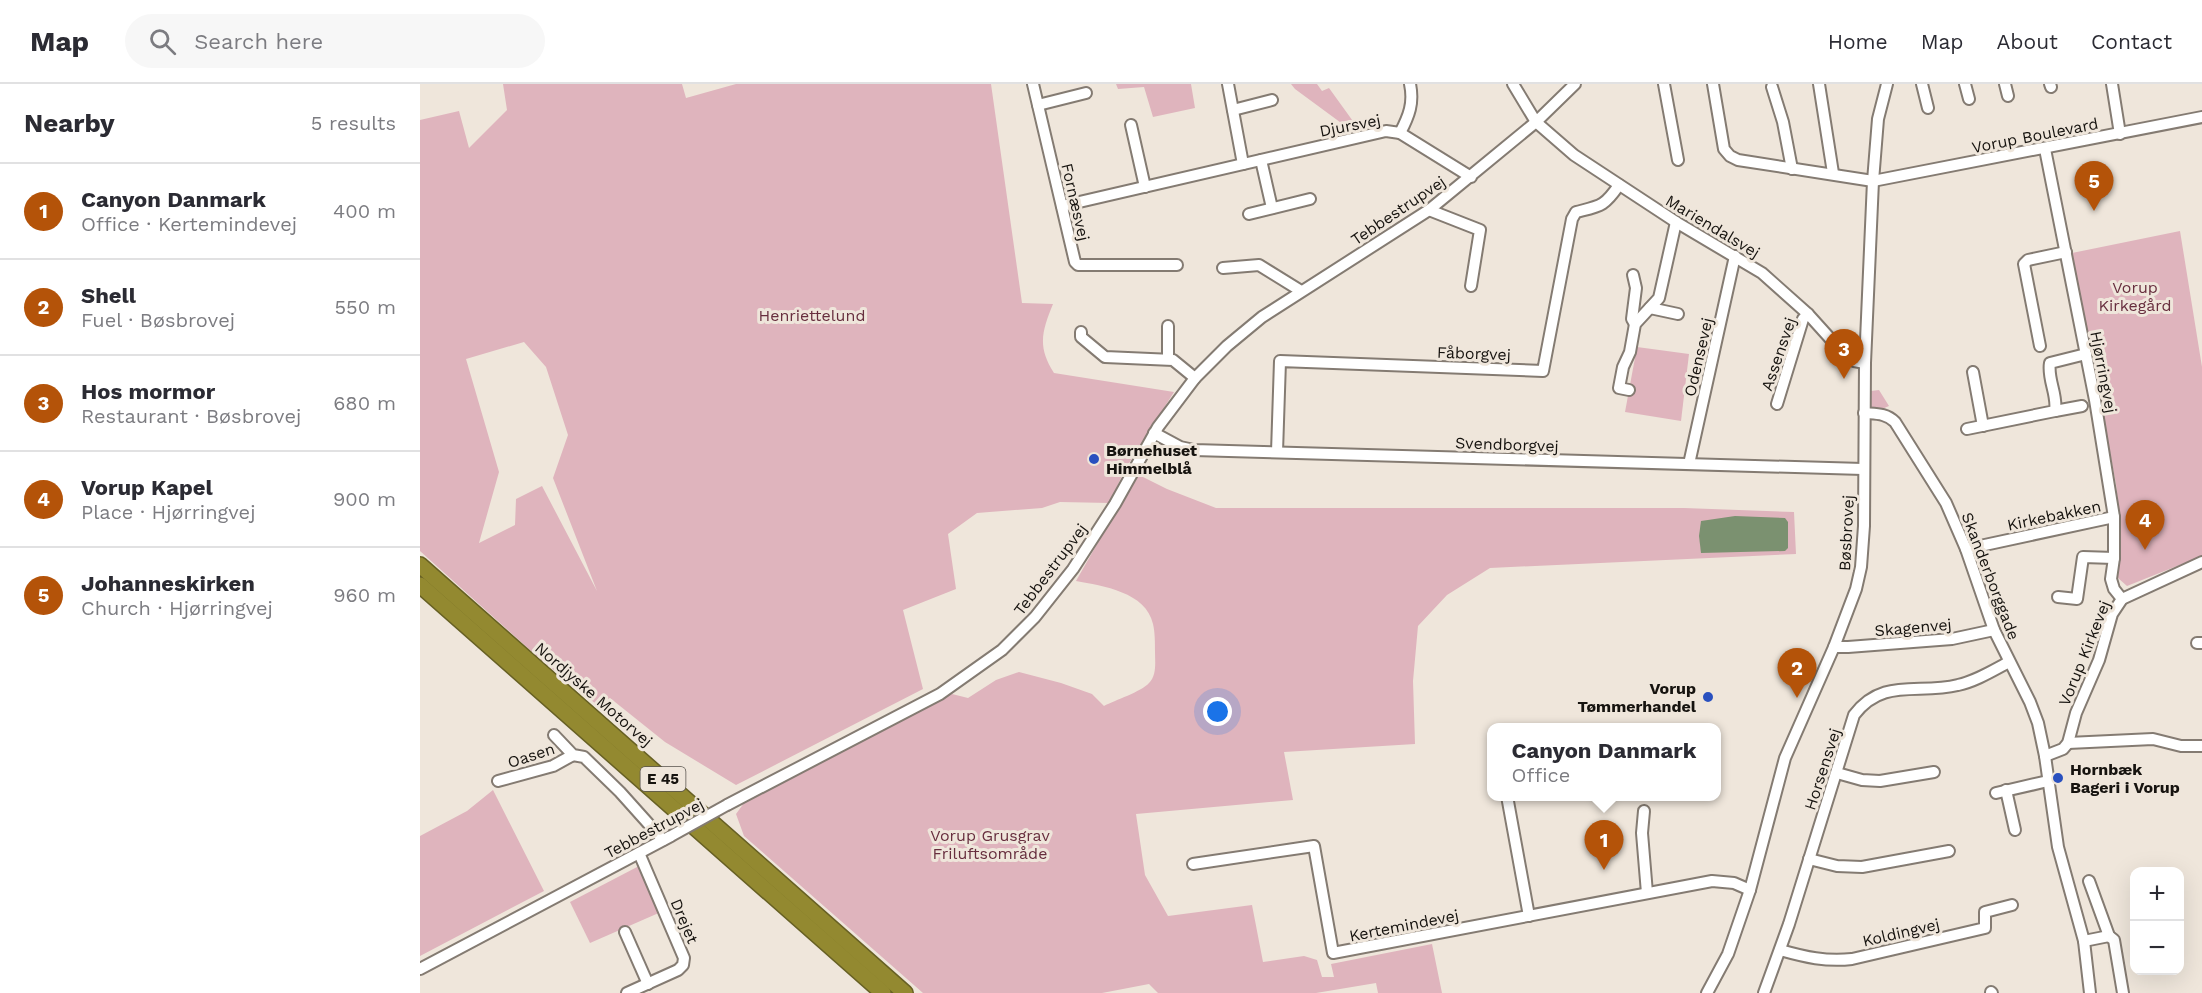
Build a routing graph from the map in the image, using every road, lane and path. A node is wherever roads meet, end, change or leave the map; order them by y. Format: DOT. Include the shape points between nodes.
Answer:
graph roads {
  1 [pos="1033,84"];
  2 [pos="1228,84"];
  3 [pos="1410,84"];
  4 [pos="1513,84"];
  5 [pos="1664,84"];
  6 [pos="1713,84"];
  7 [pos="1819,84"];
  8 [pos="1887,84"];
  9 [pos="1922,84"];
  10 [pos="1965,84"];
  11 [pos="2005,84"];
  12 [pos="2112,84"];
  13 [pos="1571,86"];
  14 [pos="1772,87"];
  15 [pos="1086,93"];
  16 [pos="2008,96"];
  17 [pos="1969,99"];
  18 [pos="1272,100"];
  19 [pos="1038,105"];
  20 [pos="1928,108"];
  21 [pos="1233,110"];
  22 [pos="2202,117"];
  23 [pos="1536,122"];
  24 [pos="1131,125"];
  25 [pos="1400,133"];
  26 [pos="2120,134"];
  27 [pos="2045,149"];
  28 [pos="1261,160"];
  29 [pos="1678,160"];
  30 [pos="1244,164"];
  31 [pos="1792,169"];
  32 [pos="1833,173"];
  33 [pos="1471,177"];
  34 [pos="1873,181"];
  35 [pos="1619,185"];
  36 [pos="1145,187"];
  37 [pos="1310,199"];
  38 [pos="1062,206"];
  39 [pos="1272,208"];
  40 [pos="1430,210"];
  41 [pos="1249,214"];
  42 [pos="1676,222"];
  43 [pos="2066,252"];
  44 [pos="1735,256"];
  45 [pos="1177,266"];
  46 [pos="1223,268"];
  47 [pos="1633,275"];
  48 [pos="1471,286"];
  49 [pos="1301,291"];
  50 [pos="1635,298"];
  51 [pos="1653,305"];
  52 [pos="1678,314"];
  53 [pos="1808,314"];
  54 [pos="1635,324"];
  55 [pos="1167,326"];
  56 [pos="1081,332"];
  57 [pos="2040,346"];
  58 [pos="2086,354"];
  59 [pos="1168,360"];
  60 [pos="1865,363"];
  61 [pos="1973,372"];
  62 [pos="1196,378"];
  63 [pos="1629,390"];
  64 [pos="1777,404"];
  65 [pos="2082,406"];
  66 [pos="2055,411"];
  67 [pos="1864,413"];
  68 [pos="1983,426"];
  69 [pos="1967,429"];
  70 [pos="1154,433"];
  71 [pos="1276,452"];
  72 [pos="1689,464"];
  73 [pos="1863,469"];
  74 [pos="2114,518"];
  75 [pos="1966,549"];
  76 [pos="2114,558"];
  77 [pos="2202,562"];
  78 [pos="420,565"];
  79 [pos="420,585"];
  80 [pos="2058,597"];
  81 [pos="2122,599"];
  82 [pos="1994,630"];
  83 [pos="1834,647"];
  84 [pos="2009,662"];
  85 [pos="554,735"];
  86 [pos="2068,743"];
  87 [pos="2202,746"];
  88 [pos="573,755"];
  89 [pos="2045,756"];
  90 [pos="1934,772"];
  91 [pos="1837,773"];
  92 [pos="498,781"];
  93 [pos="2048,781"];
  94 [pos="1508,801"];
  95 [pos="1644,812"];
  96 [pos="2015,830"];
  97 [pos="667,838"];
  98 [pos="1949,851"];
  99 [pos="639,853"];
  100 [pos="1809,859"];
  101 [pos="1193,864"];
  102 [pos="2089,881"];
  103 [pos="1750,890"];
  104 [pos="1647,893"];
  105 [pos="2012,905"];
  106 [pos="1529,916"];
  107 [pos="625,932"];
  108 [pos="2109,936"];
  109 [pos="2084,941"];
  110 [pos="1780,950"];
  111 [pos="420,969"];
  112 [pos="648,984"];
  113 [pos="627,993"];
  114 [pos="883,993"];
  115 [pos="906,993"];
  116 [pos="1707,993"];
  117 [pos="1764,993"];
  118 [pos="2090,993"];
  119 [pos="2123,993"];
  1 -- 19 [label="street, Fornæsvej"];
  2 -- 21 [label="street"];
  3 -- 25 [label="street" via="1410,115"];
  4 -- 23 [label="street, Mariendalsvej"];
  5 -- 29 [label="street"];
  6 -- 31 [label="street" via="1724,149 1730,156"];
  7 -- 32 [label="street"];
  8 -- 34 [label="street, Bøsbrovej" via="1878,119"];
  9 -- 20 [label="street"];
  10 -- 17 [label="street"];
  11 -- 16 [label="street"];
  12 -- 26 [label="street"];
  13 -- 23 [label="street, Tebbestrupvej"];
  14 -- 31 [label="street"];
  15 -- 19 [label="street"];
  18 -- 21 [label="street"];
  19 -- 38 [label="street, Fornæsvej"];
  21 -- 30 [label="street"];
  22 -- 26 [label="street, Vorup Boulevard"];
  23 -- 33 [label="street, Tebbestrupvej"];
  23 -- 35 [label="street, Mariendalsvej" via="1574,155"];
  24 -- 36 [label="street"];
  25 -- 28 [label="street, Djursvej" via="1379,132"];
  25 -- 33 [label="street, Djursvej"];
  26 -- 27 [label="street, Vorup Boulevard"];
  27 -- 34 [label="street, Vorup Boulevard"];
  27 -- 43 [label="street, Hjørringvej"];
  28 -- 30 [label="street, Djursvej"];
  28 -- 39 [label="street"];
  30 -- 36 [label="street, Djursvej"];
  31 -- 32 [label="street"];
  32 -- 34 [label="street"];
  33 -- 40 [label="street, Tebbestrupvej"];
  34 -- 60 [label="street, Bøsbrovej"];
  35 -- 42 [label="street, Mariendalsvej"];
  35 -- 71 [label="street, Fåborgvej" via="1599,208 1576,212 1572,219 1543,371 1280,361"];
  36 -- 38 [label="street, Djursvej"];
  37 -- 39 [label="street"];
  38 -- 45 [label="street, Fornæsvej" via="1078,265"];
  39 -- 41 [label="street"];
  40 -- 48 [label="street" via="1480,230"];
  40 -- 49 [label="street, Tebbestrupvej"];
  42 -- 44 [label="street, Mariendalsvej"];
  42 -- 51 [label="street" via="1659,298"];
  43 -- 57 [label="street" via="2024,264"];
  43 -- 58 [label="street, Hjørringvej"];
  44 -- 53 [label="street, Mariendalsvej" via="1762,273"];
  44 -- 72 [label="street, Odensevej"];
  46 -- 49 [label="street" via="1259,265"];
  47 -- 50 [label="street"];
  49 -- 62 [label="street, Tebbestrupvej" via="1249,327"];
  50 -- 51 [label="street"];
  50 -- 54 [label="street"];
  51 -- 52 [label="street"];
  51 -- 54 [label="street"];
  53 -- 60 [label="street, Mariendalsvej" via="1845,355"];
  53 -- 64 [label="street, Assensvej" via="1803,319"];
  54 -- 63 [label="street" via="1619,388"];
  55 -- 59 [label="street"];
  56 -- 59 [label="street" via="1081,337 1093,340 1105,357"];
  58 -- 66 [label="street" via="2050,363"];
  58 -- 74 [label="street, Hjørringvej"];
  59 -- 62 [label="street"];
  60 -- 67 [label="street, Bøsbrovej"];
  61 -- 68 [label="street"];
  62 -- 70 [label="street, Tebbestrupvej"];
  65 -- 66 [label="street"];
  66 -- 68 [label="street"];
  67 -- 73 [label="street, Bøsbrovej"];
  67 -- 75 [label="street, Skanderborggade" via="1882,414 1895,422 1946,503"];
  68 -- 69 [label="street"];
  70 -- 71 [label="street, Svendborgvej" via="1194,450"];
  70 -- 97 [label="street, Tebbestrupvej, bridge" via="1115,504 1073,568 1035,617 1002,650 940,694"];
  71 -- 72 [label="street, Svendborgvej"];
  72 -- 73 [label="street, Svendborgvej"];
  73 -- 83 [label="street, Bøsbrovej" via="1861,567"];
  74 -- 75 [label="street, Kirkebakken"];
  74 -- 76 [label="street, Hjørringvej"];
  75 -- 82 [label="street, Skanderborggade"];
  76 -- 80 [label="street" via="2083,557 2077,599"];
  76 -- 81 [label="street, Hjørringvej" via="2111,579"];
  77 -- 81 [label="street, Vorup Kirkevej"];
  78 -- 115 [label="highway, Nordjyske Motorvej / E 45"];
  79 -- 114 [label="highway, Nordjyske Motorvej / E 45"];
  81 -- 86 [label="street, Vorup Kirkevej" via="2112,614"];
  82 -- 83 [label="street, Skagenvej" via="1952,639"];
  82 -- 84 [label="street, Skanderborggade"];
  83 -- 103 [label="street, Bøsbrovej" via="1785,758"];
  84 -- 89 [label="street, Skanderborggade" via="2034,712"];
  84 -- 91 [label="street, Horsensvej" via="1974,681 1891,690 1864,702 1854,715"];
  85 -- 88 [label="street, Oasen"];
  86 -- 87 [label="street" via="2153,740"];
  86 -- 89 [label="street"];
  88 -- 92 [label="street, Oasen" via="553,766"];
  88 -- 97 [label="street, Oasen" via="584,757"];
  89 -- 93 [label="street, Skanderborggade"];
  90 -- 91 [label="street" via="1880,781"];
  91 -- 100 [label="street, Horsensvej"];
  93 -- 96 [label="street" via="2001,792"];
  93 -- 109 [label="street, Skanderborggade" via="2058,847"];
  94 -- 106 [label="street"];
  95 -- 104 [label="street"];
  97 -- 99 [label="street, Tebbestrupvej"];
  98 -- 100 [label="street" via="1862,867"];
  99 -- 111 [label="street, Tebbestrupvej"];
  99 -- 112 [label="street, Drejet" via="684,958 678,970"];
  100 -- 110 [label="street, Horsensvej"];
  101 -- 106 [label="street, Kertemindevej" via="1314,846 1334,953"];
  102 -- 108 [label="street"];
  103 -- 104 [label="street, Kertemindevej" via="1734,883 1712,881"];
  103 -- 116 [label="street, Bøsbrovej" via="1728,954"];
  104 -- 106 [label="street, Kertemindevej"];
  105 -- 110 [label="street, Koldingvej" via="1985,912 1985,928 1852,959 1832,961"];
  107 -- 112 [label="street"];
  108 -- 109 [label="street"];
  108 -- 119 [label="street" via="2114,940"];
  109 -- 118 [label="street, Skanderborggade"];
  110 -- 117 [label="street, Horsensvej"];
  112 -- 113 [label="street, Drejet"];
}
